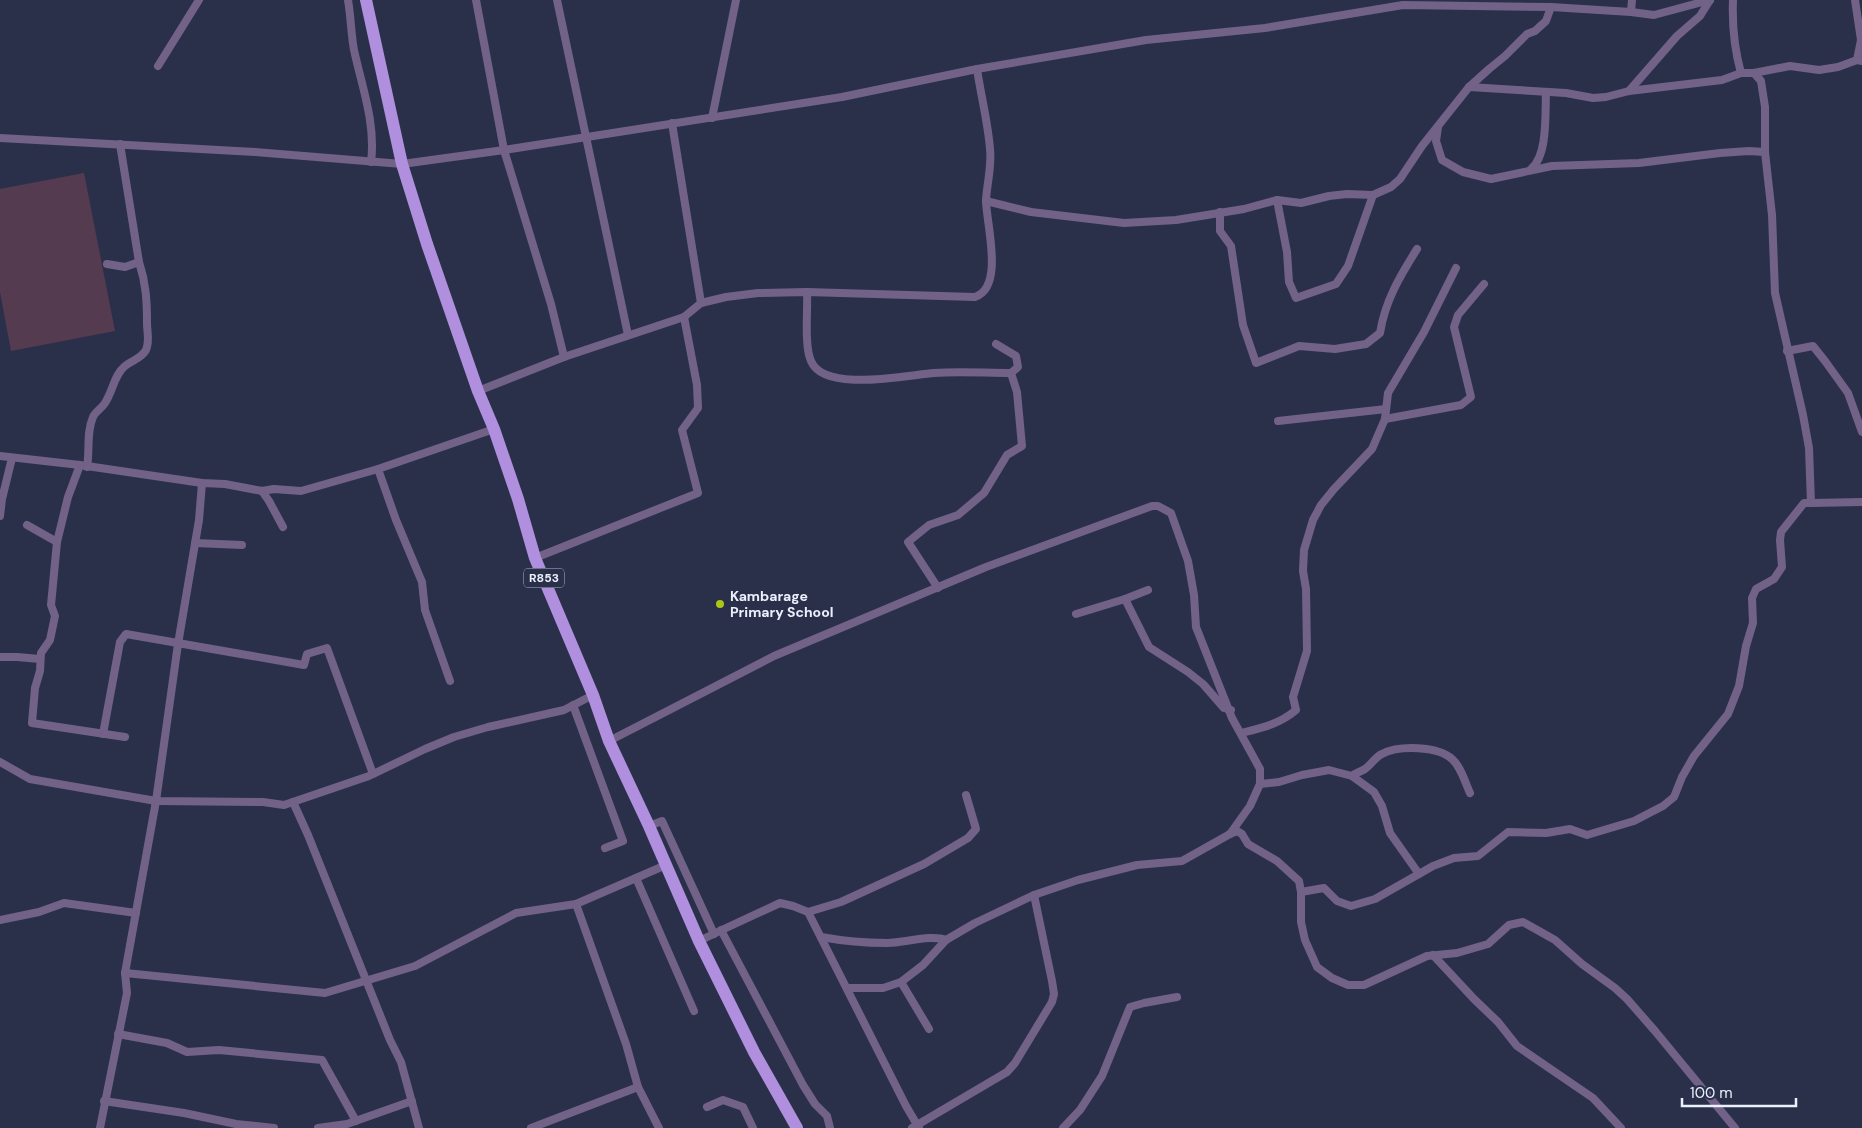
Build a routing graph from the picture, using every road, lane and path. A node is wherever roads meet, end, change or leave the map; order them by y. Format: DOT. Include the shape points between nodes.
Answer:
graph roads {
  1 [pos="198,0"];
  2 [pos="348,0"];
  3 [pos="366,0"];
  4 [pos="476,0"];
  5 [pos="557,0"];
  6 [pos="736,0"];
  7 [pos="1632,0"];
  8 [pos="1710,0"];
  9 [pos="1733,0"];
  10 [pos="1855,0"];
  11 [pos="1551,7"];
  12 [pos="1632,12"];
  13 [pos="1860,60"];
  14 [pos="158,66"];
  15 [pos="977,69"];
  16 [pos="1741,73"];
  17 [pos="1754,73"];
  18 [pos="1469,87"];
  19 [pos="1629,91"];
  20 [pos="1546,92"];
  21 [pos="712,118"];
  22 [pos="672,123"];
  23 [pos="1438,127"];
  24 [pos="586,137"];
  25 [pos="0,138"];
  26 [pos="120,144"];
  27 [pos="504,150"];
  28 [pos="1765,152"];
  29 [pos="371,162"];
  30 [pos="402,164"];
  31 [pos="1530,170"];
  32 [pos="1373,195"];
  33 [pos="1278,200"];
  34 [pos="986,201"];
  35 [pos="1220,212"];
  36 [pos="1417,249"];
  37 [pos="140,262"];
  38 [pos="106,264"];
  39 [pos="1456,268"];
  40 [pos="1484,284"];
  41 [pos="808,292"];
  42 [pos="701,303"];
  43 [pos="684,316"];
  44 [pos="628,335"];
  45 [pos="996,344"];
  46 [pos="1787,351"];
  47 [pos="564,357"];
  48 [pos="1011,373"];
  49 [pos="478,391"];
  50 [pos="1386,409"];
  51 [pos="1384,419"];
  52 [pos="1278,421"];
  53 [pos="494,429"];
  54 [pos="1862,432"];
  55 [pos="0,456"];
  56 [pos="12,458"];
  57 [pos="84,466"];
  58 [pos="378,469"];
  59 [pos="202,483"];
  60 [pos="262,491"];
  61 [pos="1811,502"];
  62 [pos="1862,502"];
  63 [pos="0,516"];
  64 [pos="27,526"];
  65 [pos="283,527"];
  66 [pos="57,542"];
  67 [pos="195,543"];
  68 [pos="242,545"];
  69 [pos="536,558"];
  70 [pos="938,588"];
  71 [pos="1148,590"];
  72 [pos="1125,599"];
  73 [pos="1076,614"];
  74 [pos="178,644"];
  75 [pos="0,657"];
  76 [pos="40,659"];
  77 [pos="450,681"];
  78 [pos="593,695"];
  79 [pos="573,705"];
  80 [pos="1231,710"];
  81 [pos="1241,733"];
  82 [pos="103,734"];
  83 [pos="125,737"];
  84 [pos="609,742"];
  85 [pos="0,762"];
  86 [pos="373,774"];
  87 [pos="1352,776"];
  88 [pos="1260,784"];
  89 [pos="1470,793"];
  90 [pos="966,795"];
  91 [pos="156,801"];
  92 [pos="293,802"];
  93 [pos="649,826"];
  94 [pos="1230,834"];
  95 [pos="605,848"];
  96 [pos="666,865"];
  97 [pos="1419,874"];
  98 [pos="636,878"];
  99 [pos="1301,892"];
  100 [pos="1034,895"];
  101 [pos="576,904"];
  102 [pos="808,912"];
  103 [pos="136,913"];
  104 [pos="0,920"];
  105 [pos="718,932"];
  106 [pos="821,937"];
  107 [pos="946,940"];
  108 [pos="699,941"];
  109 [pos="1433,955"];
  110 [pos="125,973"];
  111 [pos="367,981"];
  112 [pos="901,982"];
  113 [pos="847,988"];
  114 [pos="1177,997"];
  115 [pos="694,1011"];
  116 [pos="930,1029"];
  117 [pos="118,1034"];
  118 [pos="638,1087"];
  119 [pos="104,1101"];
  120 [pos="412,1101"];
  121 [pos="707,1107"];
  122 [pos="356,1121"];
  123 [pos="916,1127"];
  124 [pos="100,1128"];
  125 [pos="274,1128"];
  126 [pos="318,1128"];
  127 [pos="419,1128"];
  128 [pos="531,1128"];
  129 [pos="659,1128"];
  130 [pos="753,1128"];
  131 [pos="797,1128"];
  132 [pos="830,1128"];
  133 [pos="1063,1128"];
  134 [pos="1621,1128"];
  135 [pos="1735,1128"];
  1 -- 14 [label="street"];
  2 -- 29 [label="street" via="354,48 371,121"];
  3 -- 30 [label="main road, R853"];
  4 -- 27 [label="street"];
  5 -- 24 [label="street"];
  6 -- 21 [label="street"];
  7 -- 12 [label="street"];
  8 -- 12 [label="street" via="1654,15"];
  8 -- 19 [label="street" via="1700,16 1677,36"];
  9 -- 16 [label="street" via="1732,24"];
  10 -- 13 [label="street" via="1861,40"];
  11 -- 12 [label="street"];
  11 -- 15 [label="street" via="1403,5 1265,28 1146,40"];
  11 -- 18 [label="street" via="1546,20 1535,31 1527,34"];
  13 -- 17 [label="street" via="1819,70 1790,66"];
  15 -- 21 [label="street" via="842,97"];
  15 -- 34 [label="street" via="990,151"];
  16 -- 17 [label="street"];
  16 -- 19 [label="street" via="1722,80"];
  17 -- 28 [label="street" via="1761,81 1765,107"];
  18 -- 20 [label="street"];
  18 -- 23 [label="street"];
  19 -- 20 [label="street" via="1593,98"];
  20 -- 31 [label="street" via="1542,148"];
  21 -- 22 [label="street"];
  22 -- 24 [label="street"];
  22 -- 42 [label="street"];
  23 -- 31 [label="street" via="1436,140 1442,160 1463,172 1492,179"];
  23 -- 32 [label="street" via="1400,179"];
  24 -- 27 [label="street"];
  24 -- 44 [label="street"];
  25 -- 26 [label="street"];
  26 -- 29 [label="street"];
  26 -- 37 [label="street"];
  27 -- 30 [label="street"];
  27 -- 47 [label="street"];
  28 -- 31 [label="street"];
  28 -- 46 [label="street" via="1772,215 1775,293"];
  29 -- 30 [label="street"];
  30 -- 49 [label="main road, R853"];
  32 -- 33 [label="street" via="1338,195 1302,203"];
  32 -- 33 [label="street" via="1348,266 1336,284 1296,298 1289,282"];
  33 -- 35 [label="street"];
  34 -- 35 [label="street" via="1031,212 1124,223 1176,220"];
  34 -- 41 [label="street" via="993,262 986,289 981,295"];
  35 -- 36 [label="street" via="1220,231 1231,246 1243,325 1256,363 1299,346 1335,350 1366,344 1380,333 1383,314"];
  37 -- 38 [label="street" via="125,267"];
  37 -- 57 [label="street" via="147,290 146,350 125,366 105,404 93,416 88,436 90,452"];
  39 -- 50 [label="street" via="1388,393"];
  40 -- 51 [label="street" via="1458,315 1454,327 1471,397 1461,405"];
  41 -- 42 [label="street" via="726,296"];
  41 -- 48 [label="street" via="810,360 822,374 874,380 935,373"];
  42 -- 43 [label="street"];
  43 -- 44 [label="street"];
  43 -- 69 [label="street" via="698,408 682,430 698,493"];
  44 -- 47 [label="street"];
  45 -- 48 [label="street" via="1016,356 1018,367"];
  46 -- 54 [label="street" via="1813,346 1848,393"];
  46 -- 61 [label="street" via="1809,448"];
  47 -- 49 [label="street"];
  48 -- 70 [label="street" via="1017,392 1022,446 1007,456 984,493 958,515 929,525 908,542"];
  49 -- 53 [label="main road, R853"];
  50 -- 51 [label="street"];
  50 -- 52 [label="street"];
  51 -- 81 [label="street" via="1372,449 1334,489 1313,520 1304,550 1307,651 1293,697 1296,710 1272,725"];
  53 -- 58 [label="street"];
  53 -- 69 [label="main road, R853"];
  55 -- 56 [label="street"];
  56 -- 57 [label="street"];
  56 -- 63 [label="street"];
  57 -- 59 [label="street"];
  57 -- 66 [label="street" via="68,497"];
  58 -- 60 [label="street" via="301,491"];
  58 -- 77 [label="street" via="422,582 425,610"];
  59 -- 60 [label="street"];
  59 -- 67 [label="street"];
  60 -- 65 [label="street"];
  61 -- 62 [label="street"];
  61 -- 97 [label="street" via="1804,503 1781,532 1782,567 1774,579 1756,589 1752,598 1753,623 1740,686 1728,714 1694,756 1674,797 1634,820 1587,835 1570,829 1546,833 1508,832 1478,856 1454,858"];
  64 -- 66 [label="street"];
  66 -- 76 [label="street" via="51,605 55,616 50,640 40,653"];
  67 -- 68 [label="street"];
  67 -- 74 [label="street"];
  69 -- 78 [label="main road, R853"];
  70 -- 80 [label="street" via="986,566 1158,506 1171,513 1178,530 1188,561 1196,627"];
  70 -- 84 [label="street" via="774,656"];
  71 -- 72 [label="street"];
  72 -- 73 [label="street"];
  72 -- 80 [label="street" via="1149,647 1188,672 1224,708"];
  74 -- 82 [label="street" via="126,634 120,642"];
  74 -- 86 [label="street" via="304,664 307,654 328,648"];
  74 -- 91 [label="street"];
  75 -- 76 [label="street"];
  76 -- 82 [label="street" via="32,723"];
  78 -- 79 [label="street"];
  78 -- 84 [label="main road, R853"];
  79 -- 86 [label="street" via="454,737"];
  79 -- 95 [label="street" via="623,841"];
  80 -- 81 [label="street"];
  81 -- 88 [label="street" via="1260,768"];
  82 -- 83 [label="street"];
  84 -- 93 [label="main road, R853"];
  85 -- 91 [label="street" via="30,779"];
  86 -- 92 [label="street"];
  87 -- 88 [label="street" via="1328,770"];
  87 -- 89 [label="street" via="1382,753 1424,748 1453,759"];
  87 -- 97 [label="street" via="1374,792 1390,832"];
  88 -- 94 [label="street" via="1250,806"];
  90 -- 102 [label="street" via="976,828 968,838 924,864 841,902"];
  91 -- 92 [label="street" via="284,805"];
  91 -- 103 [label="street"];
  92 -- 111 [label="street"];
  93 -- 96 [label="main road, R853"];
  93 -- 105 [label="street" via="662,821"];
  94 -- 99 [label="street" via="1237,831 1242,834 1248,844 1286,868 1299,881"];
  94 -- 100 [label="street" via="1182,861 1137,866 1078,880"];
  96 -- 98 [label="street"];
  96 -- 108 [label="main road, R853"];
  97 -- 99 [label="street" via="1374,899 1351,906 1337,901 1324,888"];
  98 -- 101 [label="street"];
  98 -- 115 [label="street"];
  99 -- 109 [label="street" via="1305,940 1317,967 1341,983 1364,985"];
  100 -- 107 [label="street"];
  100 -- 123 [label="street" via="1052,980 1052,1002 1007,1072"];
  101 -- 111 [label="street" via="516,913 415,966"];
  101 -- 118 [label="street"];
  102 -- 105 [label="street" via="780,903"];
  102 -- 106 [label="street"];
  103 -- 104 [label="street" via="64,903"];
  103 -- 110 [label="street"];
  105 -- 108 [label="street"];
  105 -- 132 [label="street" via="803,1085 827,1116"];
  106 -- 107 [label="street" via="858,943 930,938"];
  106 -- 113 [label="street"];
  107 -- 112 [label="street" via="923,965"];
  108 -- 131 [label="main road, R853" via="754,1052"];
  109 -- 134 [label="street" via="1517,1046 1593,1098"];
  109 -- 135 [label="street" via="1457,953 1488,944 1509,926 1523,922 1528,924 1555,940 1627,999"];
  110 -- 111 [label="street" via="325,993"];
  110 -- 117 [label="street" via="127,993"];
  111 -- 120 [label="street" via="402,1062"];
  112 -- 113 [label="street" via="883,988"];
  112 -- 116 [label="street"];
  113 -- 123 [label="street"];
  114 -- 133 [label="street" via="1130,1007 1102,1076 1080,1110"];
  117 -- 119 [label="street"];
  117 -- 122 [label="street" via="168,1043 187,1052 219,1050 322,1060"];
  118 -- 128 [label="street"];
  118 -- 129 [label="street"];
  119 -- 124 [label="street"];
  119 -- 125 [label="street"];
  120 -- 122 [label="street"];
  120 -- 127 [label="street"];
  121 -- 130 [label="street" via="723,1100 743,1106"];
  122 -- 126 [label="street"];
}
